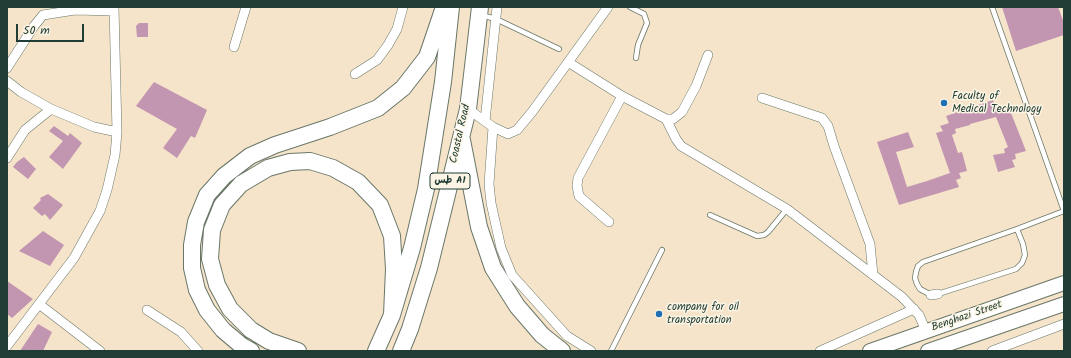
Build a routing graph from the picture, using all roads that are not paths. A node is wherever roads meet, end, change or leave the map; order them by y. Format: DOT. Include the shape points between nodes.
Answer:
graph roads {
  1 [pos="246,7"];
  2 [pos="403,7"];
  3 [pos="444,7"];
  4 [pos="451,7"];
  5 [pos="497,7"];
  6 [pos="608,7"];
  7 [pos="630,7"];
  8 [pos="992,7"];
  9 [pos="114,9"];
  10 [pos="480,11"];
  11 [pos="496,19"];
  12 [pos="234,47"];
  13 [pos="559,49"];
  14 [pos="708,55"];
  15 [pos="636,58"];
  16 [pos="568,62"];
  17 [pos="7,68"];
  18 [pos="355,74"];
  19 [pos="7,81"];
  20 [pos="622,96"];
  21 [pos="762,98"];
  22 [pos="51,109"];
  23 [pos="468,109"];
  24 [pos="666,119"];
  25 [pos="485,121"];
  26 [pos="493,127"];
  27 [pos="118,132"];
  28 [pos="462,136"];
  29 [pos="7,158"];
  30 [pos="787,209"];
  31 [pos="1064,211"];
  32 [pos="710,215"];
  33 [pos="609,222"];
  34 [pos="1017,229"];
  35 [pos="662,250"];
  36 [pos="873,275"];
  37 [pos="1064,283"];
  38 [pos="1027,296"];
  39 [pos="39,304"];
  40 [pos="1064,304"];
  41 [pos="914,309"];
  42 [pos="148,310"];
  43 [pos="1034,314"];
  44 [pos="392,315"];
  45 [pos="1064,324"];
  46 [pos="926,331"];
  47 [pos="7,346"];
  48 [pos="950,346"];
  49 [pos="294,350"];
  50 [pos="100,351"];
  51 [pos="198,351"];
  52 [pos="250,351"];
  53 [pos="376,351"];
  54 [pos="401,351"];
  55 [pos="562,351"];
  56 [pos="591,351"];
  57 [pos="611,351"];
  58 [pos="820,351"];
  59 [pos="870,351"];
  60 [pos="928,351"];
  61 [pos="992,351"];
  1 -- 12 [label="street"];
  2 -- 18 [label="street" via="397,29 388,45 377,60"];
  3 -- 52 [label="highway" via="427,57 403,88 378,108 250,156 224,176 207,196 196,222 192,245 192,268 197,290 207,310 223,330"];
  4 -- 44 [label="highway" via="442,89 426,189"];
  5 -- 11 [label="street"];
  6 -- 16 [label="street"];
  7 -- 15 [label="lane" via="644,14 647,23"];
  8 -- 31 [label="lane"];
  9 -- 17 [label="street" via="75,10 43,15"];
  9 -- 27 [label="street"];
  10 -- 11 [label="lane"];
  10 -- 23 [label="highway, Coastal Road / طس A1"];
  11 -- 13 [label="lane"];
  11 -- 25 [label="street"];
  14 -- 24 [label="street" via="682,112 673,119"];
  16 -- 20 [label="street"];
  16 -- 26 [label="street" via="517,130 508,134"];
  19 -- 22 [label="street"];
  20 -- 24 [label="street"];
  20 -- 33 [label="street" via="578,178 577,186 579,196"];
  21 -- 36 [label="street" via="822,118 828,126 870,244"];
  22 -- 27 [label="street" via="94,126"];
  22 -- 29 [label="street" via="25,130"];
  23 -- 25 [label="street"];
  23 -- 28 [label="highway, Coastal Road / طس A1"];
  24 -- 30 [label="street" via="681,146"];
  25 -- 26 [label="street"];
  26 -- 56 [label="street" via="489,184 491,203 501,248 512,275 567,336"];
  27 -- 39 [label="street" via="107,190 100,211 74,258"];
  28 -- 54 [label="highway, Coastal Road / طس A1" via="429,268"];
  28 -- 55 [label="highway" via="479,227 493,268 517,306 542,335"];
  30 -- 32 [label="lane" via="768,232 757,236"];
  30 -- 36 [label="street"];
  31 -- 34 [label="lane"];
  34 -- 34 [label="lane" via="923,262 916,272 917,284 920,289 934,294 1016,269 1025,255"];
  35 -- 57 [label="lane"];
  36 -- 41 [label="street"];
  37 -- 38 [label="main road, Benghazi Street"];
  38 -- 43 [label="main road"];
  38 -- 46 [label="main road, Benghazi Street"];
  39 -- 47 [label="street"];
  39 -- 50 [label="street"];
  40 -- 43 [label="main road, Benghazi Street"];
  41 -- 46 [label="street"];
  41 -- 58 [label="street"];
  42 -- 51 [label="street" via="181,332"];
  43 -- 48 [label="main road, Benghazi Street"];
  44 -- 49 [label="highway" via="392,236 380,205 358,182 334,168 310,161 290,162 268,168 241,184 222,205 212,230 210,259 217,285 230,309 251,330 269,341"];
  44 -- 53 [label="highway"];
  45 -- 61 [label="street"];
  46 -- 59 [label="main road, Benghazi Street"];
  48 -- 60 [label="main road, Benghazi Street"];
}
